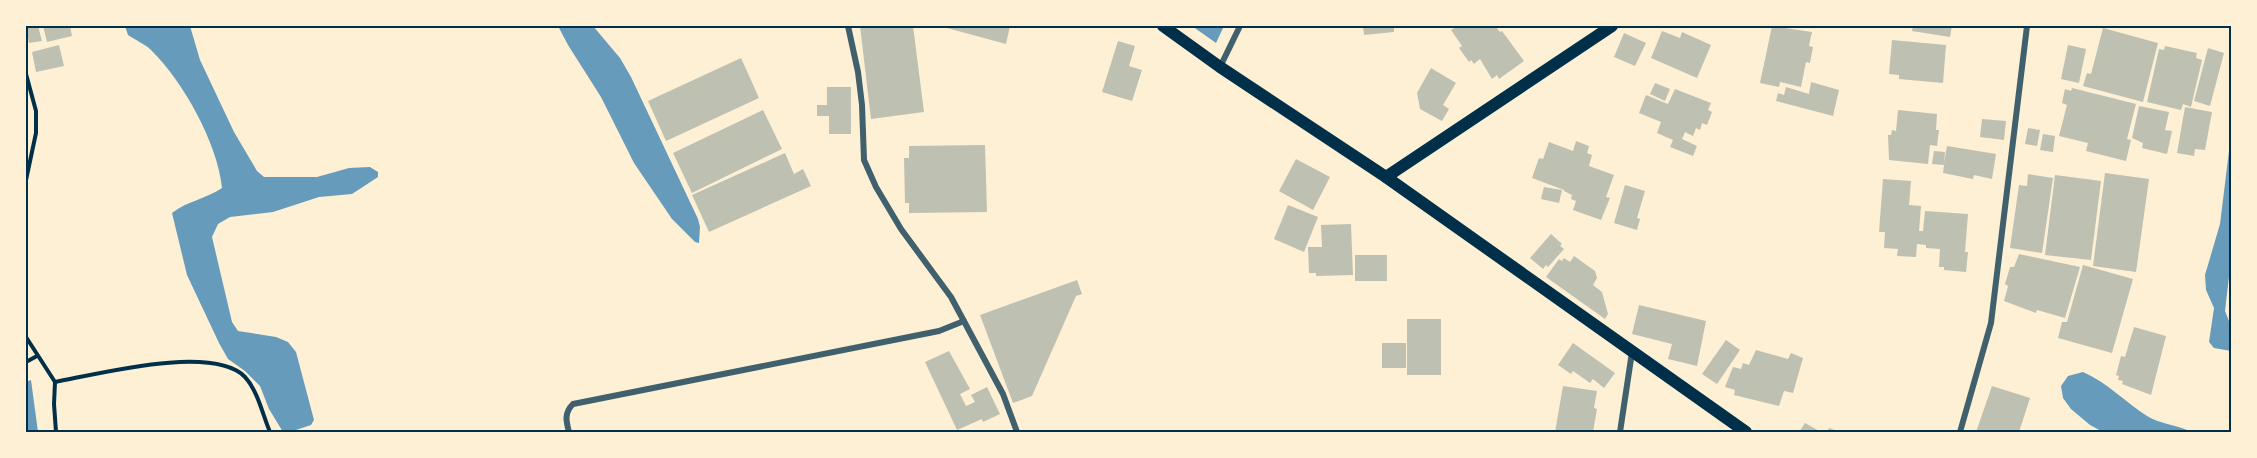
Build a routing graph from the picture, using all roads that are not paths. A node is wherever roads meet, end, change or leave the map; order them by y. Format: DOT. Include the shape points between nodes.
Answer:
graph roads {
  1 [pos="848,26"];
  2 [pos="1163,26"];
  3 [pos="1240,26"];
  4 [pos="1612,26"];
  5 [pos="2027,26"];
  6 [pos="1217,65"];
  7 [pos="1386,177"];
  8 [pos="964,321"];
  9 [pos="1632,352"];
  10 [pos="568,432"];
  11 [pos="1017,432"];
  12 [pos="1620,432"];
  13 [pos="1746,432"];
  14 [pos="1960,432"];
  1 -- 8 [label="street" via="862,105 864,160 901,229"];
  2 -- 6 [label="main road"];
  3 -- 6 [label="street"];
  4 -- 7 [label="main road"];
  5 -- 14 [label="street" via="1991,322"];
  6 -- 7 [label="main road"];
  7 -- 9 [label="main road"];
  8 -- 10 [label="street" via="939,332 573,404 567,410"];
  8 -- 11 [label="street" via="1003,394"];
  9 -- 12 [label="street"];
  9 -- 13 [label="main road"];
}
